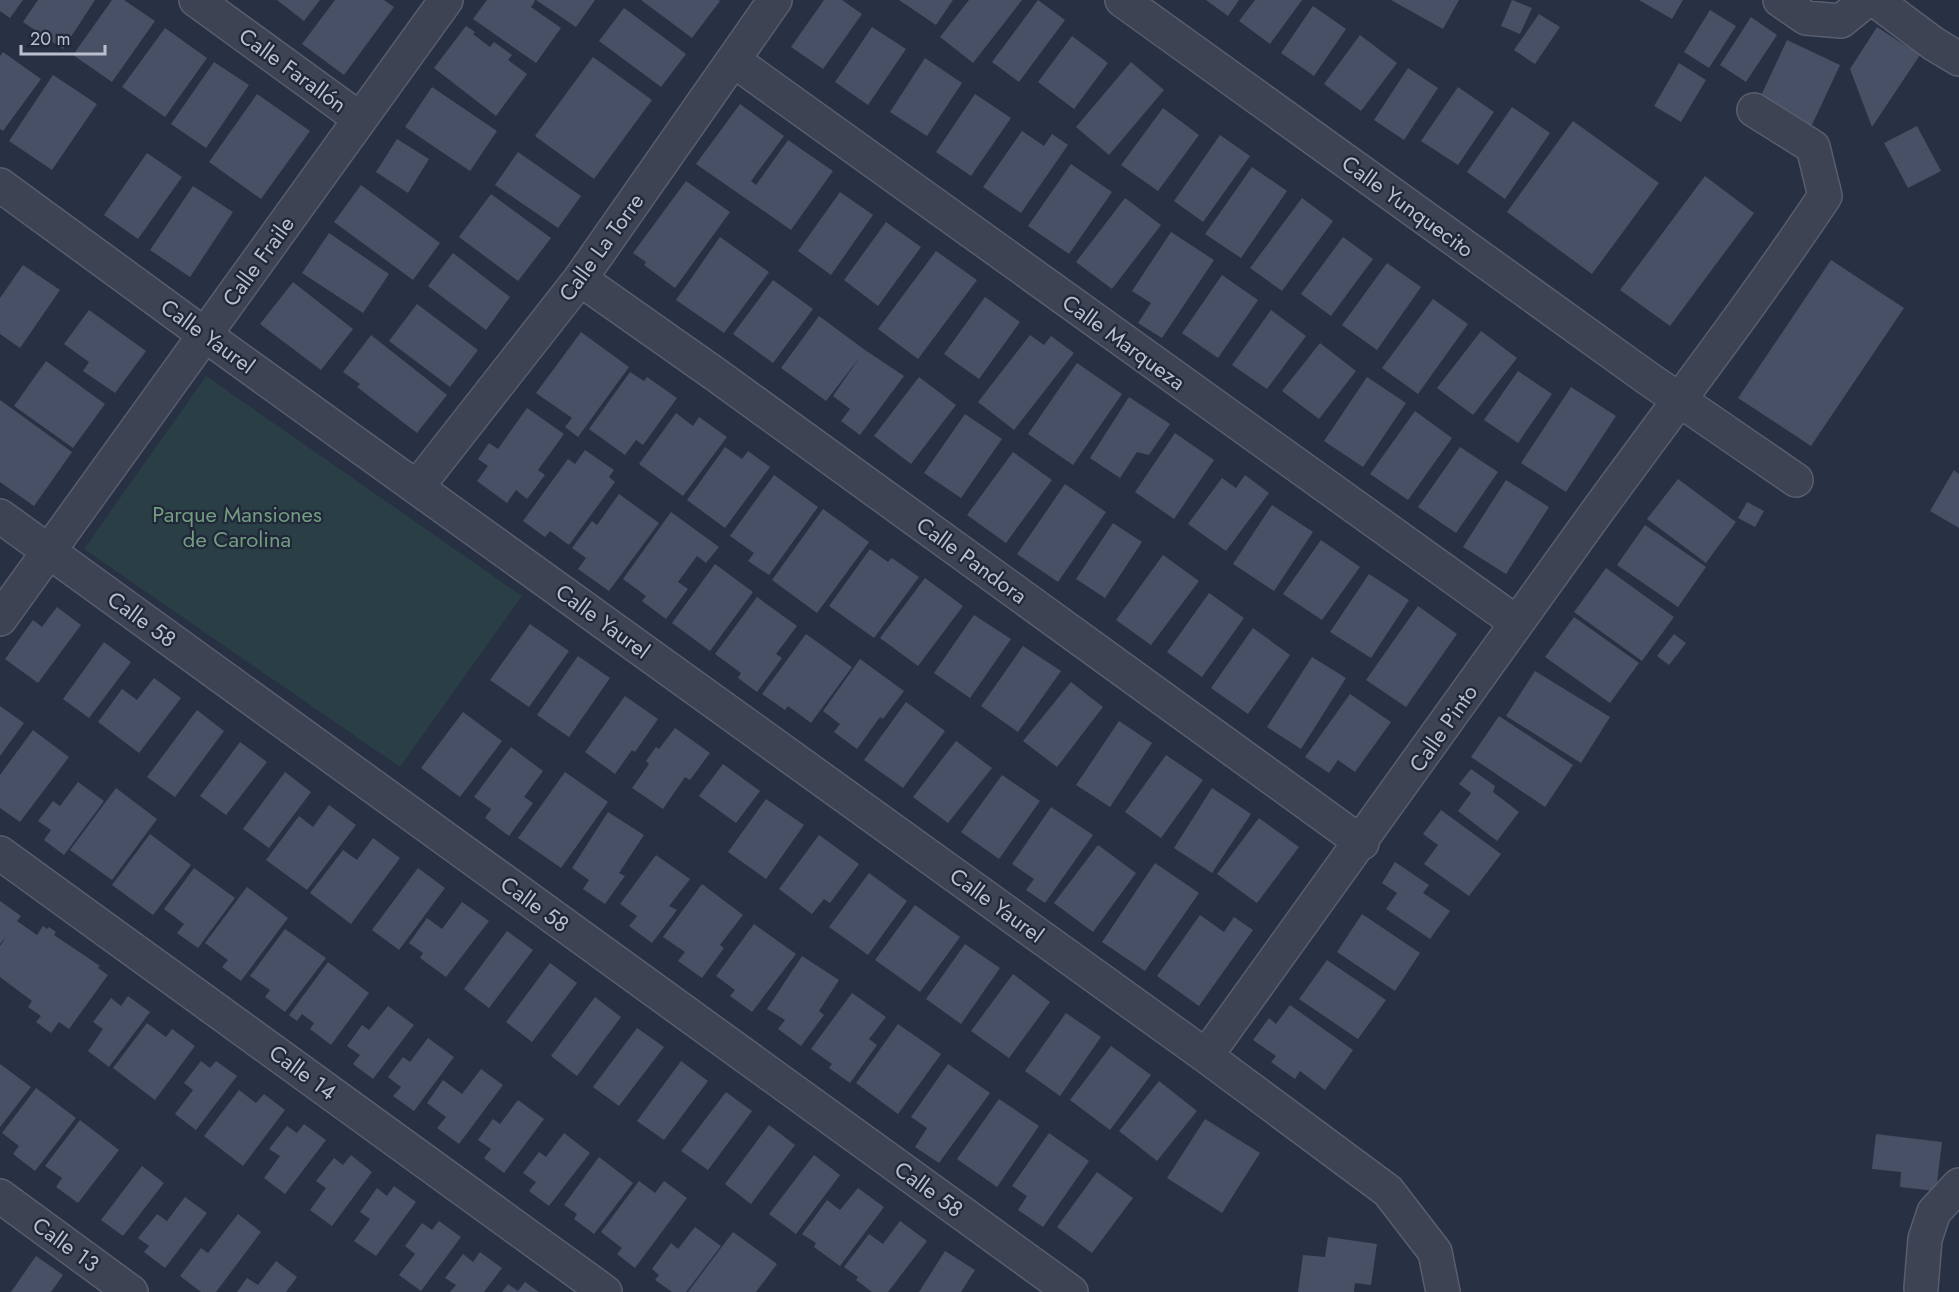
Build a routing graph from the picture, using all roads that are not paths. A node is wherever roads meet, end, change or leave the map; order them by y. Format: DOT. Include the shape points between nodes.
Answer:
graph roads {
  1 [pos="196,0"];
  2 [pos="446,0"];
  3 [pos="776,0"];
  4 [pos="1122,0"];
  5 [pos="1780,0"];
  6 [pos="1867,0"];
  7 [pos="1875,0"];
  8 [pos="1959,59"];
  9 [pos="733,60"];
  10 [pos="1754,110"];
  11 [pos="360,119"];
  12 [pos="0,184"];
  13 [pos="580,279"];
  14 [pos="206,335"];
  15 [pos="1687,404"];
  16 [pos="1796,480"];
  17 [pos="417,487"];
  18 [pos="0,516"];
  19 [pos="49,551"];
  20 [pos="0,619"];
  21 [pos="1517,623"];
  22 [pos="1362,843"];
  23 [pos="0,853"];
  24 [pos="1206,1056"];
  25 [pos="1959,1185"];
  26 [pos="0,1196"];
  27 [pos="117,1288"];
  28 [pos="1921,1288"];
  29 [pos="605,1292"];
  30 [pos="1071,1292"];
  31 [pos="1443,1292"];
  1 -- 11 [label="street, Calle Farallón"];
  2 -- 11 [label="street, Calle Fraile"];
  3 -- 9 [label="street, Calle La Torre"];
  4 -- 15 [label="street, Calle Yunquecito"];
  5 -- 6 [label="street" via="1806,18 1841,21"];
  7 -- 8 [label="street"];
  9 -- 13 [label="street, Calle La Torre"];
  9 -- 21 [label="street, Calle Marqueza"];
  10 -- 15 [label="street, Calle Pinto" via="1813,147 1825,196 1698,377"];
  11 -- 14 [label="street, Calle Fraile"];
  12 -- 14 [label="street, Calle Yaurel"];
  13 -- 17 [label="street, Calle La Torre"];
  13 -- 22 [label="street, Calle Pandora"];
  14 -- 17 [label="street, Calle Yaurel"];
  14 -- 19 [label="street, Calle Fraile"];
  15 -- 16 [label="street"];
  15 -- 21 [label="street, Calle Pinto"];
  17 -- 24 [label="street, Calle Yaurel"];
  18 -- 19 [label="street, Calle 58"];
  19 -- 20 [label="street, Calle Fraile"];
  19 -- 30 [label="street, Calle 58"];
  21 -- 22 [label="street, Calle Pinto"];
  22 -- 24 [label="street, Calle Pinto"];
  23 -- 29 [label="street, Calle 14"];
  24 -- 31 [label="street, Calle Yaurel" via="1388,1191 1435,1252"];
  25 -- 28 [label="street" via="1934,1212 1925,1239"];
  26 -- 27 [label="street, Calle 13"];
}
